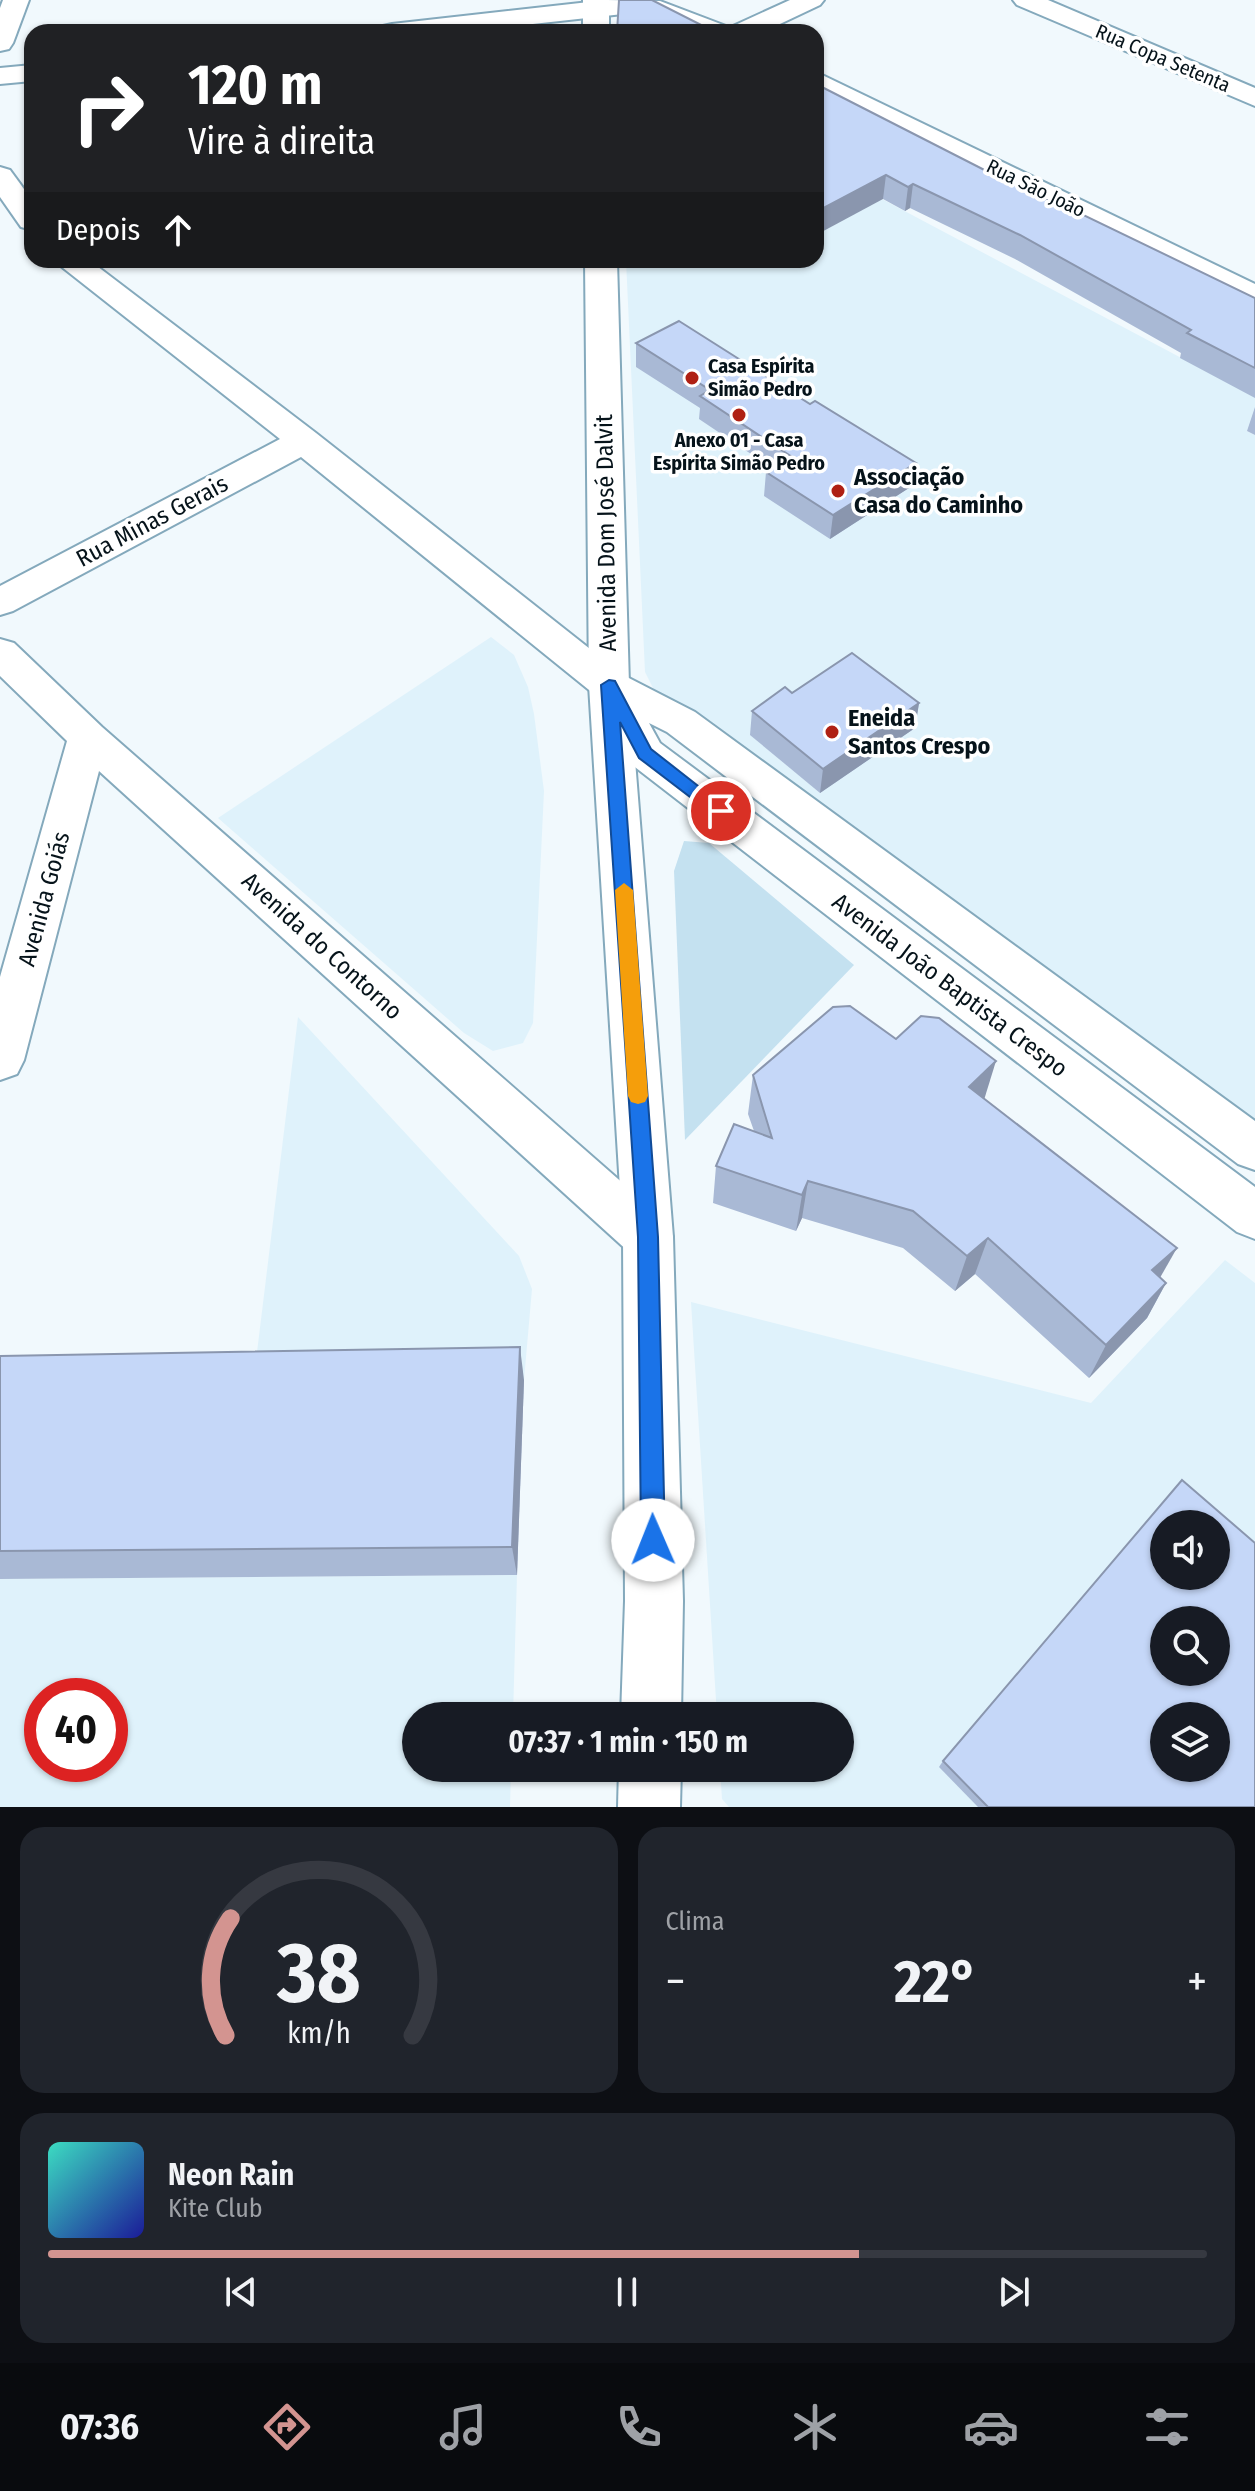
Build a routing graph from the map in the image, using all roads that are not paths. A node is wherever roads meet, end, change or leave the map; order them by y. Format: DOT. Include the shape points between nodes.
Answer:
graph roads {
  1 [pos="16,0"];
  2 [pos="811,0"];
  3 [pos="1026,0"];
  4 [pos="596,14"];
  5 [pos="483,24"];
  6 [pos="696,24"];
  7 [pos="759,24"];
  8 [pos="0,43"];
  9 [pos="24,74"];
  10 [pos="0,76"];
  11 [pos="824,84"];
  12 [pos="1255,98"];
  13 [pos="0,176"];
  14 [pos="24,212"];
  15 [pos="0,213"];
  16 [pos="24,221"];
  17 [pos="79,268"];
  18 [pos="601,268"];
  19 [pos="1255,296"];
  20 [pos="304,441"];
  21 [pos="0,602"];
  22 [pos="0,653"];
  23 [pos="609,685"];
  24 [pos="88,737"];
  25 [pos="0,1060"];
  26 [pos="1255,1149"];
  27 [pos="1255,1216"];
  28 [pos="648,1237"];
  29 [pos="651,1702"];
  30 [pos="650,1782"];
  31 [pos="649,1807"];
  1 -- 8 [label="street"];
  2 -- 7 [label="street"];
  3 -- 12 [label="street, Rua Copa Setenta"];
  4 -- 5 [label="street"];
  4 -- 6 [label="street" via="645,5"];
  9 -- 10 [label="street"];
  11 -- 19 [label="street, Rua São João"];
  13 -- 14 [label="street"];
  15 -- 16 [label="street"];
  17 -- 20 [label="street"];
  18 -- 23 [label="street, Avenida Dom José Dalvit"];
  20 -- 21 [label="street, Rua Minas Gerais"];
  20 -- 23 [label="street"];
  22 -- 24 [label="street, Avenida do Contorno"];
  23 -- 26 [label="street, Avenida João Baptista Crespo" via="681,722"];
  23 -- 27 [label="street, Avenida João Baptista Crespo" via="645,753"];
  23 -- 28 [label="street, Avenida Dom José Dalvit"];
  24 -- 25 [label="street, Avenida Goiás"];
  24 -- 28 [label="street, Avenida do Contorno"];
  28 -- 29 [label="street, Avenida Dom José Dalvit"];
  30 -- 31 [label="street"];
}
